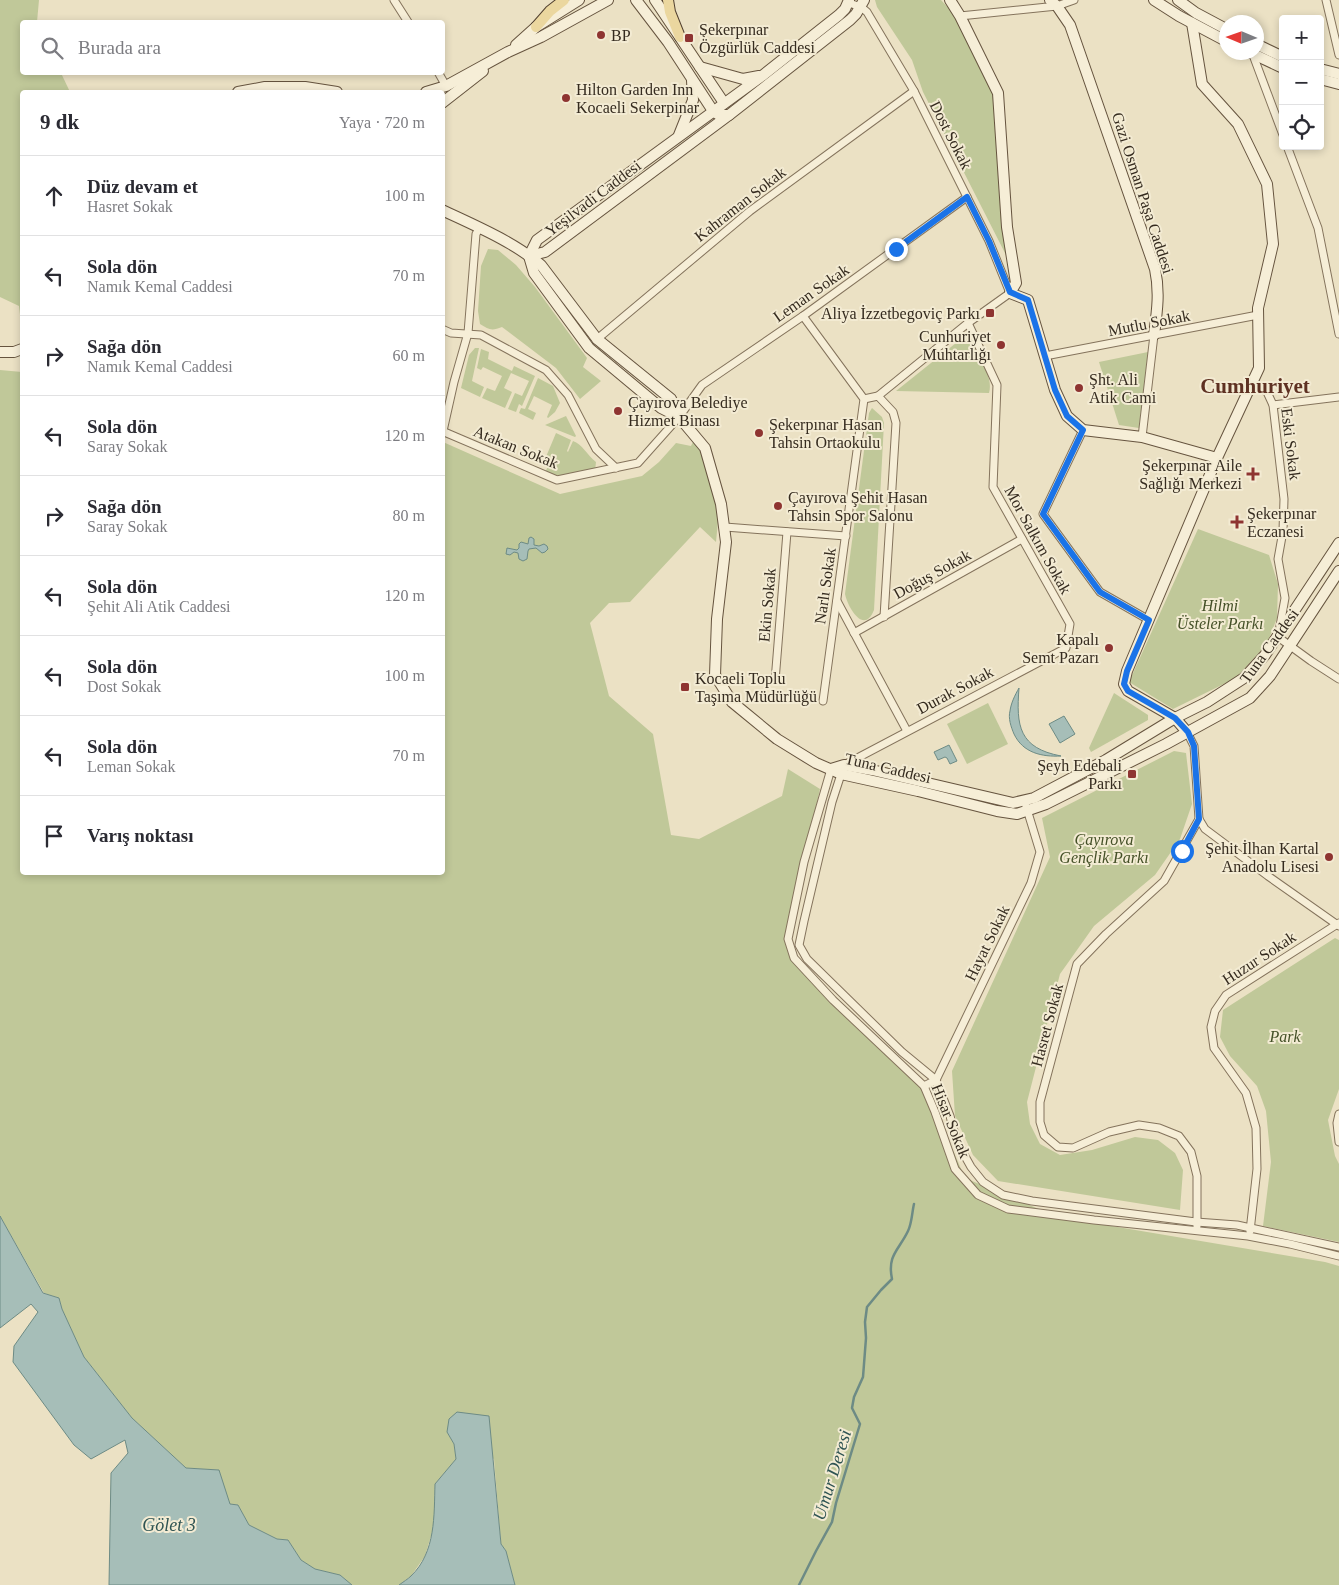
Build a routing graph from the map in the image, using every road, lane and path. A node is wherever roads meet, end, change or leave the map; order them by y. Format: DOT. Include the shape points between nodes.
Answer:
graph roads {
  1 [pos="394,0"];
  2 [pos="564,0"];
  3 [pos="579,0"];
  4 [pos="608,0"];
  5 [pos="636,0"];
  6 [pos="655,0"];
  7 [pos="668,0"];
  8 [pos="950,0"];
  9 [pos="1074,0"];
  10 [pos="1154,0"];
  11 [pos="1178,0"];
  12 [pos="1326,0"];
  13 [pos="849,2"];
  14 [pos="1054,3"];
  15 [pos="862,4"];
  16 [pos="960,16"];
  17 [pos="407,20"];
  18 [pos="1192,23"];
  19 [pos="1219,25"];
  20 [pos="536,27"];
  21 [pos="1219,37"];
  22 [pos="680,38"];
  23 [pos="1264,48"];
  24 [pos="508,52"];
  25 [pos="1279,55"];
  26 [pos="1339,55"];
  27 [pos="1253,60"];
  28 [pos="1264,60"];
  29 [pos="700,66"];
  30 [pos="1279,66"];
  31 [pos="1324,71"];
  32 [pos="1339,74"];
  33 [pos="440,75"];
  34 [pos="762,76"];
  35 [pos="692,79"];
  36 [pos="1324,80"];
  37 [pos="1339,84"];
  38 [pos="446,86"];
  39 [pos="247,90"];
  40 [pos="324,90"];
  41 [pos="433,90"];
  42 [pos="914,91"];
  43 [pos="445,101"];
  44 [pos="724,103"];
  45 [pos="713,111"];
  46 [pos="729,115"];
  47 [pos="1279,125"];
  48 [pos="678,137"];
  49 [pos="1289,150"];
  50 [pos="967,197"];
  51 [pos="445,211"];
  52 [pos="480,227"];
  53 [pos="529,256"];
  54 [pos="1010,292"];
  55 [pos="1258,315"];
  56 [pos="803,316"];
  57 [pos="968,323"];
  58 [pos="445,330"];
  59 [pos="468,334"];
  60 [pos="1339,334"];
  61 [pos="1154,335"];
  62 [pos="597,339"];
  63 [pos="590,348"];
  64 [pos="20,350"];
  65 [pos="0,352"];
  66 [pos="1046,356"];
  67 [pos="1253,383"];
  68 [pos="878,396"];
  69 [pos="1339,397"];
  70 [pos="864,399"];
  71 [pos="1273,405"];
  72 [pos="679,417"];
  73 [pos="445,422"];
  74 [pos="1083,430"];
  75 [pos="445,432"];
  76 [pos="1142,437"];
  77 [pos="1217,458"];
  78 [pos="616,468"];
  79 [pos="725,527"];
  80 [pos="787,532"];
  81 [pos="846,536"];
  82 [pos="1022,539"];
  83 [pos="1339,544"];
  84 [pos="1339,571"];
  85 [pos="837,600"];
  86 [pos="884,617"];
  87 [pos="1149,620"];
  88 [pos="1070,624"];
  89 [pos="854,634"];
  90 [pos="1278,636"];
  91 [pos="1290,646"];
  92 [pos="1339,679"];
  93 [pos="775,681"];
  94 [pos="823,701"];
  95 [pos="1175,718"];
  96 [pos="906,731"];
  97 [pos="1188,732"];
  98 [pos="830,769"];
  99 [pos="843,769"];
  100 [pos="1026,805"];
  101 [pos="1199,819"];
  102 [pos="1338,924"];
  103 [pos="936,1080"];
  104 [pos="924,1086"];
  105 [pos="1339,1114"];
  106 [pos="1339,1142"];
  107 [pos="1196,1222"];
  108 [pos="1251,1227"];
  109 [pos="1198,1231"];
  110 [pos="1248,1236"];
  111 [pos="1339,1247"];
  112 [pos="1339,1256"];
  1 -- 17 [label="street"];
  2 -- 20 [label="main road"];
  3 -- 20 [label="street"];
  4 -- 24 [label="street"];
  5 -- 35 [label="street"];
  6 -- 22 [label="street"];
  7 -- 22 [label="main road"];
  8 -- 16 [label="street"];
  9 -- 14 [label="street"];
  10 -- 18 [label="street"];
  11 -- 19 [label="street"];
  12 -- 26 [label="street"];
  13 -- 15 [label="street, Dost Sokak"];
  13 -- 34 [label="street, Yeşilvadi Caddesi" via="840,15"];
  14 -- 16 [label="street"];
  14 -- 61 [label="street, Gazi Osman Paşa Caddesi" via="1070,26 1155,269 1159,299"];
  15 -- 42 [label="street, Dost Sokak"];
  15 -- 46 [label="street, Yeşilvadi Caddesi" via="850,20"];
  16 -- 54 [label="street" via="998,93 1007,227 1016,283"];
  18 -- 21 [label="street"];
  18 -- 55 [label="street" via="1202,84 1238,124 1267,184 1273,244"];
  20 -- 24 [label="street"];
  22 -- 29 [label="street"];
  23 -- 25 [label="street"];
  24 -- 38 [label="street"];
  24 -- 43 [label="street"];
  27 -- 47 [label="street"];
  28 -- 30 [label="street"];
  29 -- 34 [label="street" via="744,79"];
  29 -- 44 [label="street"];
  31 -- 32 [label="street"];
  33 -- 38 [label="street"];
  34 -- 44 [label="street, Yeşilvadi Caddesi"];
  35 -- 45 [label="street"];
  35 -- 48 [label="street" via="693,100"];
  36 -- 37 [label="street"];
  38 -- 41 [label="street"];
  39 -- 40 [label="street" via="265,86"];
  42 -- 50 [label="street, Dost Sokak"];
  42 -- 62 [label="street, Kahraman Sokak" via="750,211"];
  44 -- 45 [label="street, Yeşilvadi Caddesi"];
  45 -- 46 [label="street"];
  45 -- 48 [label="street, Yeşilvadi Caddesi"];
  46 -- 53 [label="street, Yeşilvadi Caddesi" via="545,252"];
  48 -- 53 [label="street, Yeşilvadi Caddesi" via="537,240"];
  49 -- 60 [label="street" via="1318,228"];
  50 -- 54 [label="street, Dost Sokak"];
  50 -- 56 [label="street, Leman Sokak"];
  51 -- 52 [label="street"];
  52 -- 53 [label="street"];
  52 -- 59 [label="street" via="476,234"];
  53 -- 62 [label="street" via="541,265"];
  53 -- 63 [label="street" via="534,273"];
  54 -- 57 [label="street"];
  54 -- 66 [label="street" via="1028,300"];
  55 -- 61 [label="street, Mutlu Sokak"];
  55 -- 67 [label="street" via="1260,368"];
  56 -- 70 [label="street"];
  56 -- 72 [label="street, Leman Sokak" via="702,385"];
  57 -- 68 [label="street"];
  57 -- 82 [label="street, Mor Salkım Sokak" via="997,385 993,487"];
  58 -- 59 [label="street"];
  59 -- 73 [label="street"];
  59 -- 78 [label="street" via="481,335 546,370 568,396 596,449"];
  61 -- 66 [label="street, Mutlu Sokak"];
  61 -- 76 [label="street, Gazi Osman Paşa Caddesi"];
  62 -- 63 [label="street, Kahraman Sokak"];
  62 -- 72 [label="street" via="671,400"];
  63 -- 72 [label="street" via="661,408"];
  64 -- 65 [label="street"];
  66 -- 74 [label="street" via="1055,390 1067,416"];
  67 -- 71 [label="street, Eski Sokak" via="1267,392"];
  67 -- 77 [label="street"];
  68 -- 70 [label="street"];
  68 -- 86 [label="street" via="893,412 896,423"];
  69 -- 71 [label="street"];
  70 -- 81 [label="street, Narlı Sokak"];
  71 -- 90 [label="street, Eski Sokak" via="1284,499 1278,559 1285,598"];
  72 -- 78 [label="street, Atakan Sokak" via="638,463"];
  72 -- 79 [label="street, Tuna Caddesi" via="705,448"];
  74 -- 76 [label="street"];
  74 -- 87 [label="street" via="1043,514 1100,592"];
  75 -- 78 [label="street, Atakan Sokak" via="557,480"];
  76 -- 77 [label="street"];
  77 -- 87 [label="street"];
  79 -- 80 [label="street"];
  79 -- 98 [label="street, Tuna Caddesi" via="715,675 732,702 777,739"];
  80 -- 81 [label="street"];
  80 -- 93 [label="street, Ekin Sokak"];
  81 -- 85 [label="street, Narlı Sokak"];
  82 -- 86 [label="street, Doğuş Sokak"];
  82 -- 88 [label="street, Mor Salkım Sokak"];
  83 -- 90 [label="street, Tuna Caddesi"];
  84 -- 91 [label="street, Tuna Caddesi"];
  85 -- 89 [label="street"];
  85 -- 94 [label="street, Narlı Sokak"];
  86 -- 89 [label="street, Doğuş Sokak"];
  87 -- 95 [label="street" via="1124,684 1128,691"];
  88 -- 96 [label="street, Durak Sokak" via="1066,648"];
  89 -- 96 [label="street"];
  90 -- 91 [label="street"];
  90 -- 95 [label="street, Tuna Caddesi" via="1244,678"];
  91 -- 92 [label="street"];
  91 -- 97 [label="street, Tuna Caddesi" via="1250,698"];
  95 -- 97 [label="street"];
  95 -- 100 [label="street, Tuna Caddesi"];
  96 -- 99 [label="street, Durak Sokak"];
  97 -- 100 [label="street, Tuna Caddesi" via="1046,804"];
  97 -- 101 [label="street" via="1194,746"];
  98 -- 99 [label="street, Tuna Caddesi"];
  98 -- 104 [label="street, Hisar Sokak" via="804,862 788,939 794,958 832,1000"];
  99 -- 100 [label="street, Tuna Caddesi" via="997,811 1018,814"];
  99 -- 103 [label="street, Hisar Sokak" via="827,821 799,945 806,959 902,1052"];
  100 -- 103 [label="street, Hayat Sokak" via="1040,852 1031,883"];
  101 -- 102 [label="street" via="1205,829"];
  101 -- 107 [label="street, Hasret Sokak" via="1164,881 1077,964 1040,1102 1044,1135 1058,1147 1073,1148 1109,1132 1140,1125 1179,1136 1191,1152 1198,1176"];
  102 -- 108 [label="street, Huzur Sokak" via="1226,995 1215,1010 1211,1027 1214,1048 1246,1093 1256,1128 1257,1169"];
  103 -- 104 [label="street"];
  103 -- 107 [label="street, Hisar Sokak" via="957,1142 983,1182 1003,1196"];
  104 -- 109 [label="street, Hisar Sokak" via="955,1169 978,1195 1008,1208"];
  105 -- 106 [label="street"];
  107 -- 108 [label="street, Hisar Sokak"];
  107 -- 109 [label="street, Hasret Sokak"];
  108 -- 110 [label="street, Huzur Sokak"];
  108 -- 111 [label="street, Hisar Sokak"];
  109 -- 110 [label="street, Hisar Sokak"];
  110 -- 112 [label="street, Hisar Sokak"];
}
